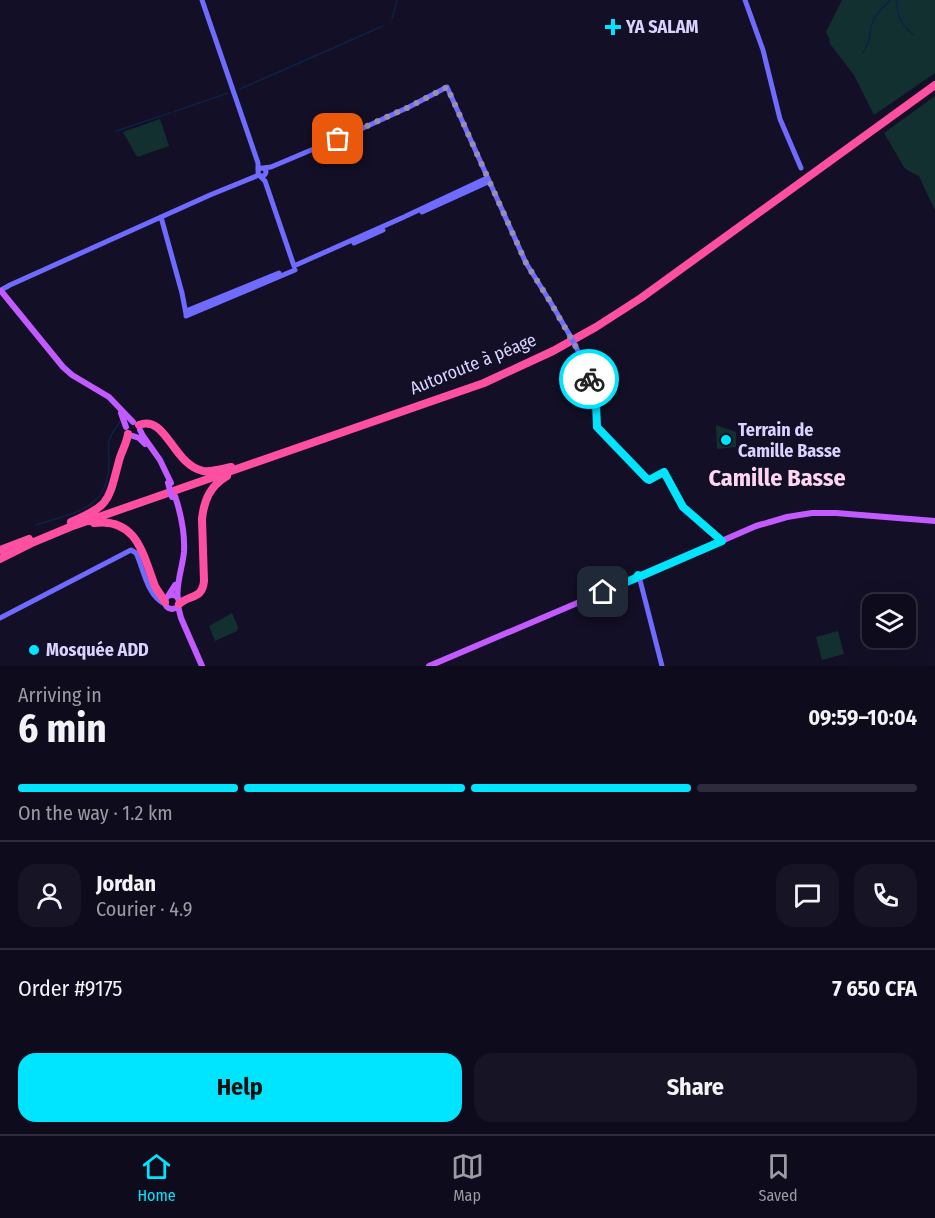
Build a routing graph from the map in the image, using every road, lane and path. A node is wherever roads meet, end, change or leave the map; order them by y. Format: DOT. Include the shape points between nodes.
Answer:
graph roads {
  1 [pos="203,0"];
  2 [pos="745,0"];
  3 [pos="935,84"];
  4 [pos="801,168"];
  5 [pos="262,173"];
  6 [pos="488,180"];
  7 [pos="161,217"];
  8 [pos="295,267"];
  9 [pos="0,290"];
  10 [pos="137,426"];
  11 [pos="129,432"];
  12 [pos="242,466"];
  13 [pos="169,483"];
  14 [pos="173,496"];
  15 [pos="935,523"];
  16 [pos="47,534"];
  17 [pos="722,541"];
  18 [pos="0,550"];
  19 [pos="0,559"];
  20 [pos="639,578"];
  21 [pos="167,603"];
  22 [pos="178,603"];
  23 [pos="0,618"];
  24 [pos="200,666"];
  25 [pos="429,666"];
  26 [pos="436,666"];
  27 [pos="662,666"];
  1 -- 5 [label="street"];
  2 -- 4 [label="street" via="780,119"];
  3 -- 12 [label="highway, Autoroute à péage" via="640,296 576,336 484,379"];
  5 -- 6 [label="street" via="447,87"];
  5 -- 7 [label="street"];
  5 -- 8 [label="street"];
  5 -- 9 [label="street"];
  6 -- 8 [label="street"];
  6 -- 17 [label="street, bridge" via="526,265 586,369 596,404 597,427 647,479 664,472 683,507"];
  7 -- 8 [label="street" via="186,313"];
  7 -- 9 [label="street"];
  9 -- 10 [label="main road" via="63,367 109,397"];
  9 -- 11 [label="main road" via="56,363 111,402 123,415"];
  10 -- 11 [label="main road" via="129,423"];
  10 -- 11 [label="main road" via="139,434"];
  10 -- 12 [label="highway" via="149,423 158,427 186,463 199,470"];
  10 -- 13 [label="main road" via="160,460"];
  11 -- 13 [label="main road" via="154,455"];
  11 -- 16 [label="highway" via="112,489 101,507"];
  12 -- 16 [label="highway"];
  12 -- 22 [label="highway" via="219,481 208,495 202,519 203,588 197,596"];
  13 -- 14 [label="main road, bridge"];
  14 -- 21 [label="main road" via="181,542 175,586"];
  14 -- 22 [label="main road" via="182,520 184,541"];
  15 -- 17 [label="main road" via="812,513 766,522"];
  15 -- 20 [label="main road" via="803,516 755,529"];
  16 -- 18 [label="highway"];
  16 -- 19 [label="highway"];
  16 -- 21 [label="highway" via="102,522 122,527 135,539 157,590"];
  17 -- 20 [label="main road"];
  20 -- 25 [label="main road"];
  20 -- 26 [label="main road"];
  20 -- 27 [label="street"];
  21 -- 22 [label="main road" via="176,608"];
  21 -- 22 [label="main road" via="174,595"];
  21 -- 23 [label="street" via="152,593 138,557 131,550"];
  21 -- 24 [label="main road"];
  22 -- 24 [label="main road"];
}
